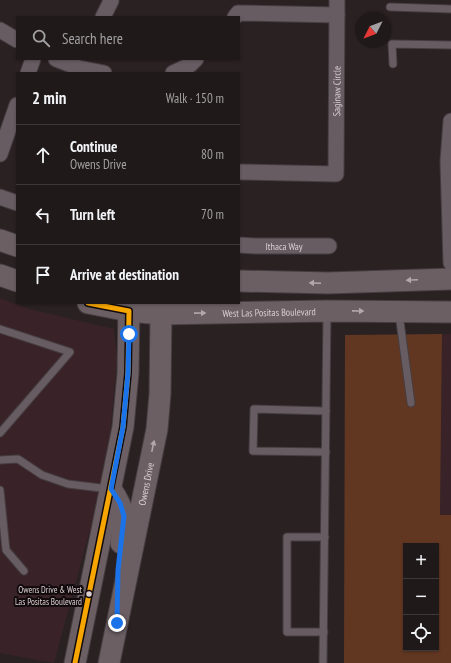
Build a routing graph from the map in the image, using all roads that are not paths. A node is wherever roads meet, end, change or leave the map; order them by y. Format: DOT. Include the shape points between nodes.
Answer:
graph roads {
  1 [pos="337,0"];
  2 [pos="111,2"];
  3 [pos="390,7"];
  4 [pos="451,9"];
  5 [pos="337,15"];
  6 [pos="104,16"];
  7 [pos="236,16"];
  8 [pos="0,30"];
  9 [pos="16,39"];
  10 [pos="451,45"];
  11 [pos="33,60"];
  12 [pos="61,60"];
  13 [pos="195,60"];
  14 [pos="81,64"];
  15 [pos="393,64"];
  16 [pos="28,72"];
  17 [pos="101,72"];
  18 [pos="175,72"];
  19 [pos="16,108"];
  20 [pos="451,121"];
  21 [pos="9,127"];
  22 [pos="0,154"];
  23 [pos="449,161"];
  24 [pos="240,172"];
  25 [pos="0,197"];
  26 [pos="16,203"];
  27 [pos="0,240"];
  28 [pos="240,245"];
  29 [pos="16,246"];
  30 [pos="329,246"];
  31 [pos="451,263"];
  32 [pos="0,275"];
  33 [pos="451,278"];
  34 [pos="16,281"];
  35 [pos="240,281"];
  36 [pos="98,304"];
  37 [pos="129,307"];
  38 [pos="162,308"];
  39 [pos="327,311"];
  40 [pos="399,311"];
  41 [pos="451,312"];
  42 [pos="0,329"];
  43 [pos="411,403"];
  44 [pos="326,411"];
  45 [pos="0,433"];
  46 [pos="326,452"];
  47 [pos="0,460"];
  48 [pos="111,489"];
  49 [pos="0,490"];
  50 [pos="325,537"];
  51 [pos="2,539"];
  52 [pos="24,571"];
  53 [pos="117,623"];
  54 [pos="324,632"];
  55 [pos="75,663"];
  56 [pos="109,663"];
  57 [pos="323,663"];
  1 -- 5 [label="street"];
  2 -- 6 [label="street"];
  3 -- 4 [label="lane"];
  5 -- 7 [label="street" via="238,13"];
  5 -- 24 [label="street, Saginaw Circle" via="336,174"];
  8 -- 9 [label="street"];
  10 -- 15 [label="lane" via="392,44"];
  11 -- 16 [label="street"];
  12 -- 14 [label="street"];
  13 -- 18 [label="street"];
  14 -- 17 [label="street"];
  19 -- 21 [label="street"];
  20 -- 23 [label="street"];
  21 -- 22 [label="street"];
  23 -- 31 [label="street"];
  25 -- 26 [label="street"];
  27 -- 29 [label="street"];
  28 -- 30 [label="street, Ithaca Way"];
  32 -- 34 [label="street"];
  33 -- 35 [label="street, one-way" via="328,284"];
  36 -- 37 [label="street, West Las Positas Boulevard"];
  37 -- 38 [label="street, West Las Positas Boulevard"];
  37 -- 48 [label="street" via="128,373 123,427"];
  38 -- 39 [label="street, West Las Positas Boulevard, one-way"];
  53 -- 38 [label="street, Owens Drive, one-way" via="157,429"];
  39 -- 40 [label="street, West Las Positas Boulevard, one-way"];
  39 -- 44 [label="lane"];
  40 -- 41 [label="street, West Las Positas Boulevard"];
  40 -- 43 [label="lane"];
  42 -- 45 [label="lane" via="70,352"];
  44 -- 46 [label="lane"];
  44 -- 46 [label="lane" via="254,409 253,451"];
  46 -- 50 [label="lane"];
  47 -- 48 [label="lane" via="18,459 42,475 68,484"];
  48 -- 53 [label="street" via="120,503 124,516 118,570"];
  48 -- 55 [label="street"];
  49 -- 51 [label="lane"];
  50 -- 54 [label="lane"];
  50 -- 54 [label="lane" via="287,537 287,632"];
  51 -- 52 [label="lane" via="6,550"];
  53 -- 56 [label="street, Owens Drive"];
  54 -- 57 [label="lane"];
}
